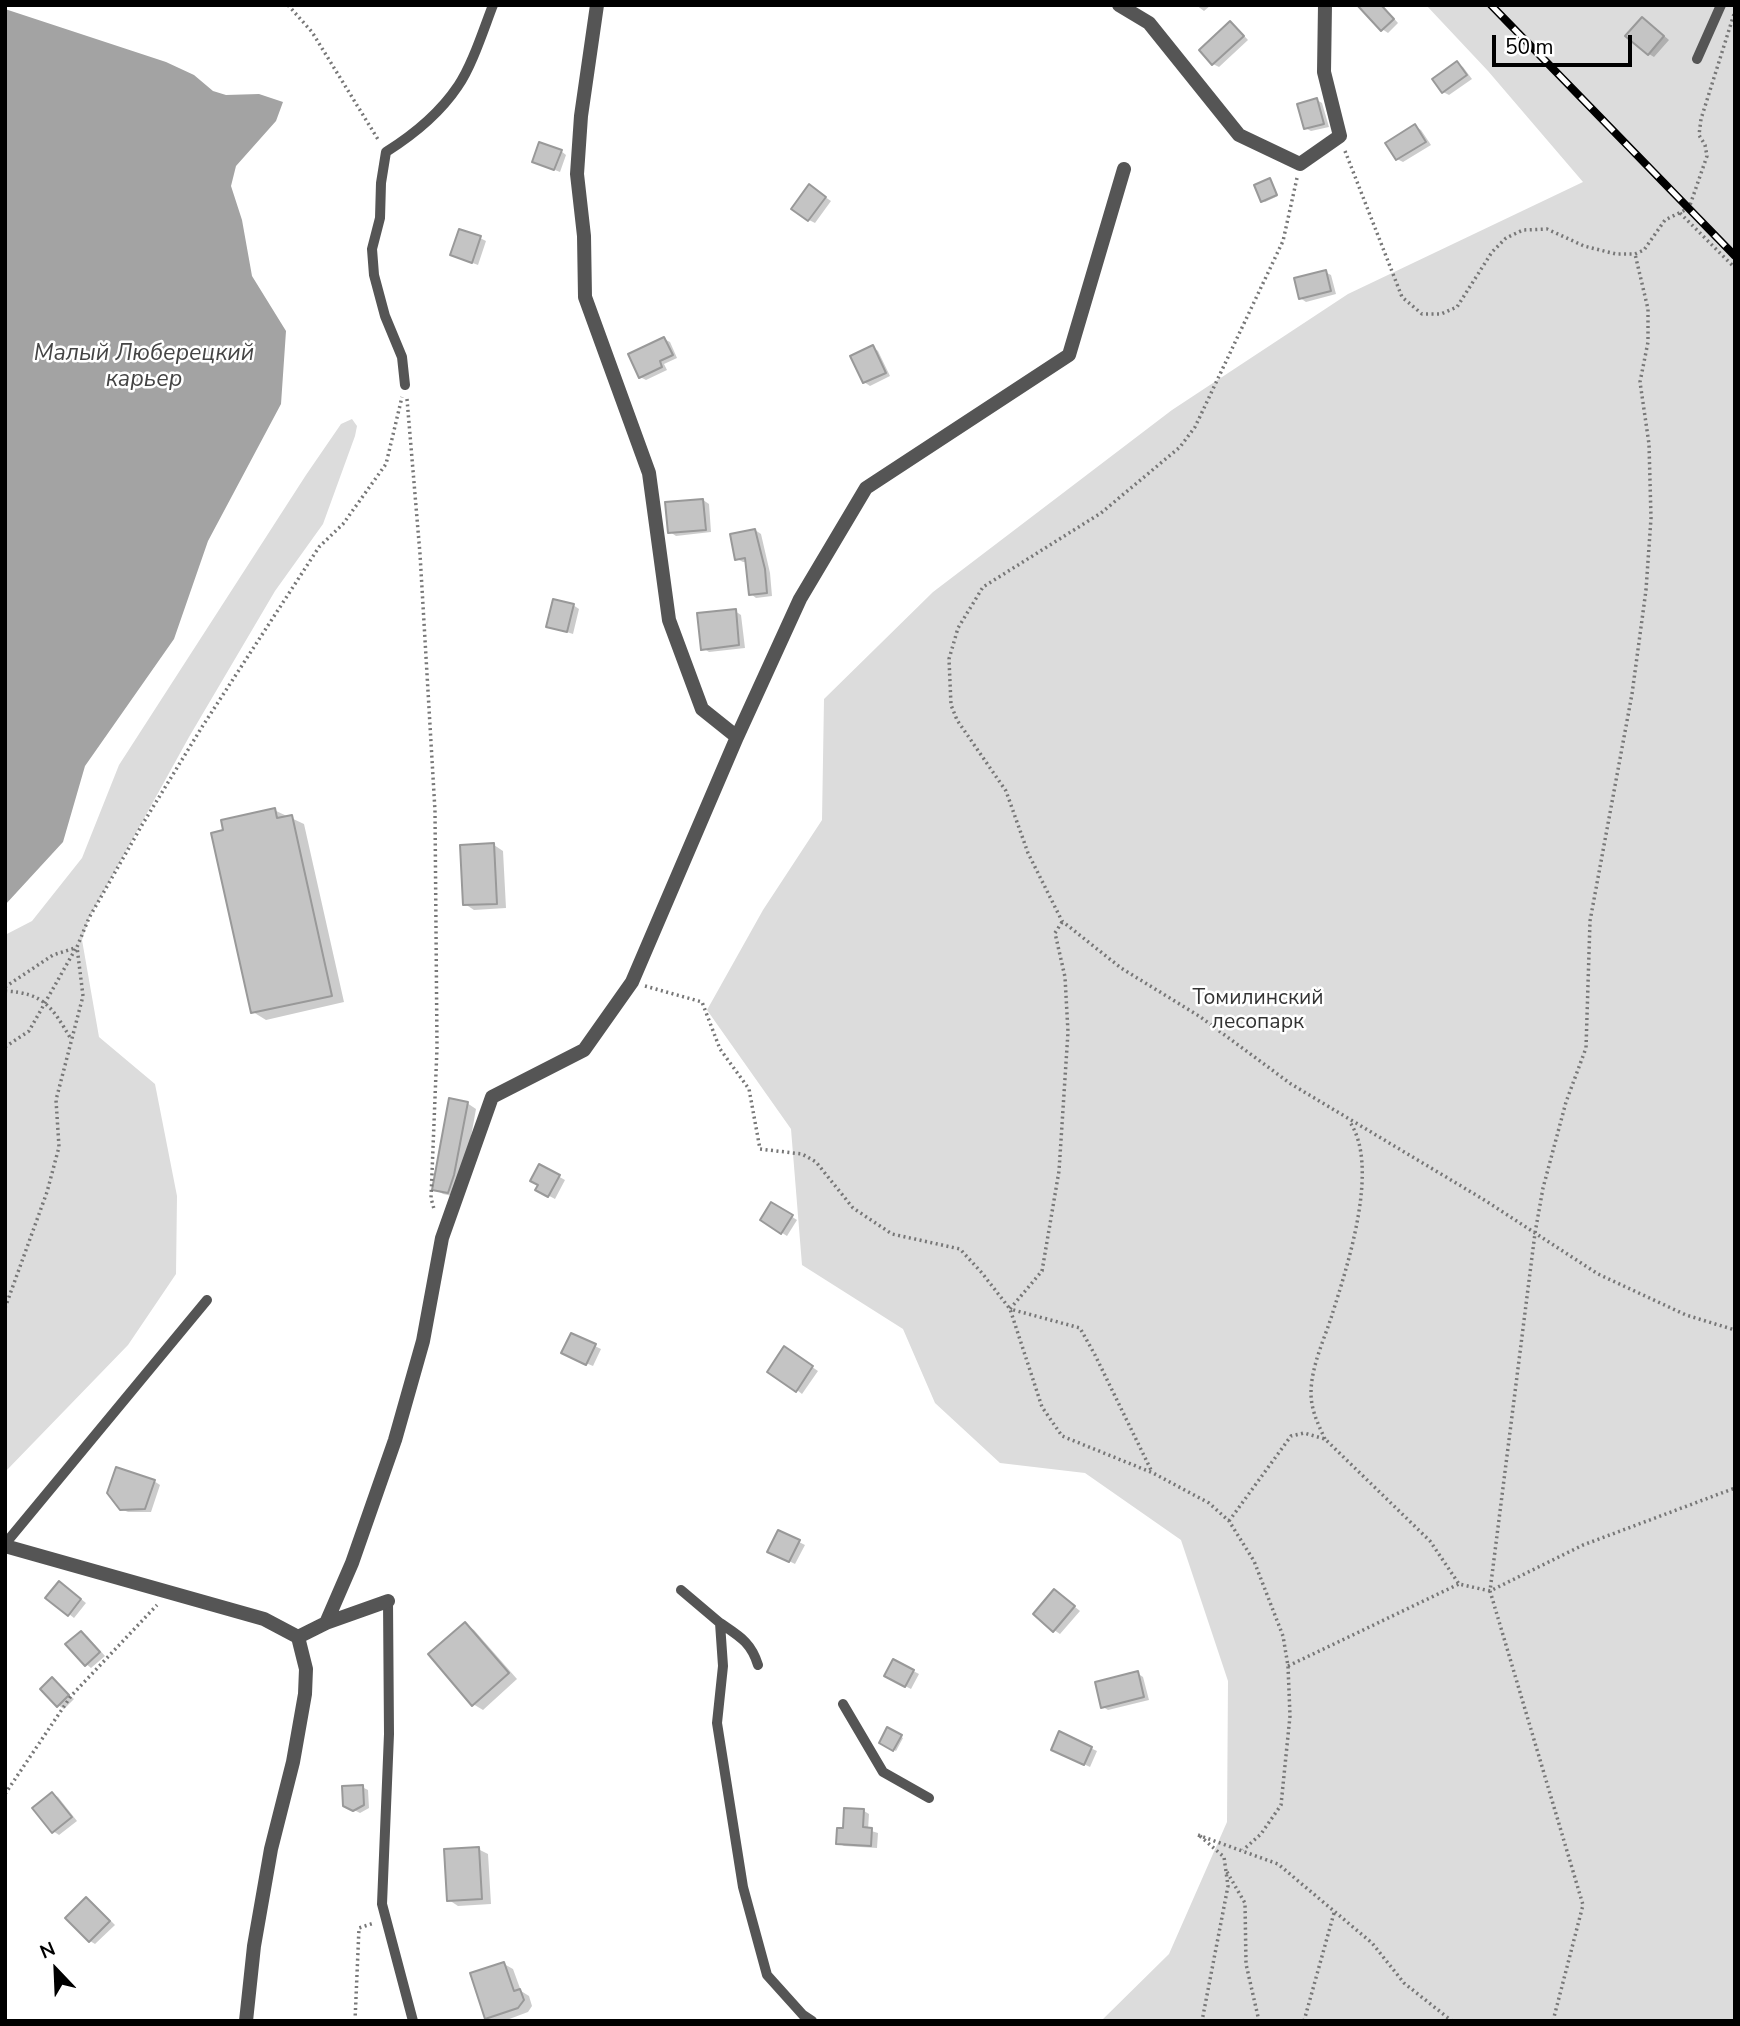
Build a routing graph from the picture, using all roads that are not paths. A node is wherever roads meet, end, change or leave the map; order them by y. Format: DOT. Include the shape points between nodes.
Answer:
graph roads {
  1 [pos="493,5"];
  2 [pos="597,5"];
  3 [pos="1119,5"];
  4 [pos="1325,5"];
  5 [pos="1721,5"];
  6 [pos="1697,59"];
  7 [pos="1125,169"];
  8 [pos="405,385"];
  9 [pos="737,737"];
  10 [pos="207,1300"];
  11 [pos="5,1545"];
  12 [pos="681,1590"];
  13 [pos="388,1601"];
  14 [pos="326,1623"];
  15 [pos="720,1623"];
  16 [pos="298,1637"];
  17 [pos="758,1665"];
  18 [pos="843,1704"];
  19 [pos="929,1798"];
  20 [pos="246,2021"];
  21 [pos="413,2021"];
  22 [pos="812,2021"];
  1 -- 8 [label="lane" via="460,85 407,139 386,152 372,249 374,275 402,357"];
  2 -- 9 [label="street" via="577,174 585,297 649,473 669,620 702,709"];
  3 -- 4 [label="street" via="1149,23 1239,135 1300,164 1340,136 1324,72"];
  5 -- 6 [label="lane"];
  7 -- 9 [label="street" via="1069,355 866,488 800,599"];
  9 -- 14 [label="street" via="632,982 583,1050 492,1097 442,1238 423,1341 395,1440 357,1552"];
  10 -- 11 [label="lane"];
  11 -- 16 [label="street" via="264,1619"];
  12 -- 15 [label="lane"];
  13 -- 14 [label="street"];
  13 -- 21 [label="lane" via="389,1734 382,1904"];
  14 -- 16 [label="street"];
  15 -- 17 [label="lane" via="754,1650"];
  15 -- 22 [label="lane" via="723,1665 717,1723 743,1887 767,1975"];
  16 -- 20 [label="street" via="306,1669 305,1694 271,1849"];
  18 -- 19 [label="lane" via="883,1772"];
}
